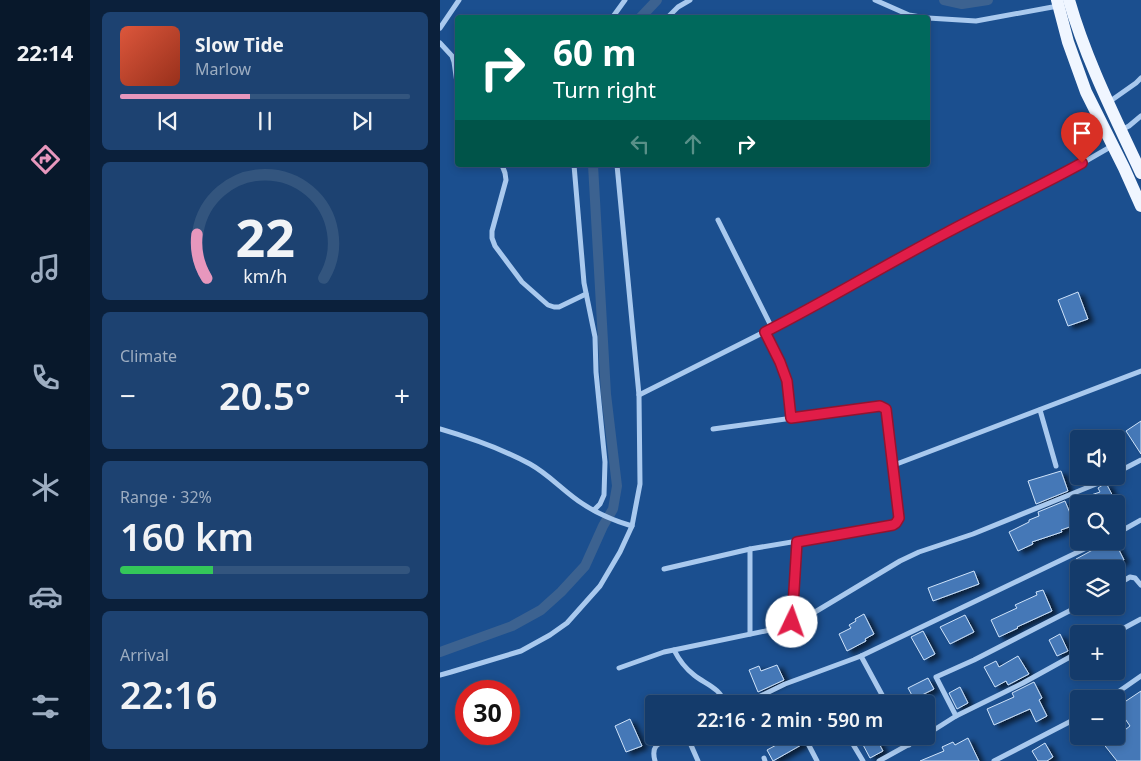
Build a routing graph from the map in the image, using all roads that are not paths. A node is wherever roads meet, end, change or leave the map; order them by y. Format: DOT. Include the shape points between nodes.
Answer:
graph roads {
  1 [pos="459,0"];
  2 [pos="625,0"];
  3 [pos="690,0"];
  4 [pos="874,0"];
  5 [pos="1066,2"];
  6 [pos="614,15"];
  7 [pos="670,15"];
  8 [pos="914,15"];
  9 [pos="930,18"];
  10 [pos="440,28"];
  11 [pos="440,43"];
  12 [pos="455,69"];
  13 [pos="1141,78"];
  14 [pos="1108,102"];
  15 [pos="1141,116"];
  16 [pos="1121,130"];
  17 [pos="1113,146"];
  18 [pos="503,167"];
  19 [pos="574,167"];
  20 [pos="617,167"];
  21 [pos="1141,173"];
  22 [pos="1141,206"];
  23 [pos="718,220"];
  24 [pos="586,294"];
  25 [pos="772,328"];
  26 [pos="765,332"];
  27 [pos="1141,371"];
  28 [pos="639,395"];
  29 [pos="1040,410"];
  30 [pos="791,418"];
  31 [pos="713,429"];
  32 [pos="440,430"];
  33 [pos="1141,460"];
  34 [pos="894,466"];
  35 [pos="1056,466"];
  36 [pos="1125,468"];
  37 [pos="1094,485"];
  38 [pos="594,510"];
  39 [pos="1141,520"];
  40 [pos="632,526"];
  41 [pos="1125,529"];
  42 [pos="797,542"];
  43 [pos="750,549"];
  44 [pos="1082,550"];
  45 [pos="664,569"];
  46 [pos="1125,580"];
  47 [pos="1141,585"];
  48 [pos="1070,611"];
  49 [pos="1141,619"];
  50 [pos="792,622"];
  51 [pos="1125,628"];
  52 [pos="750,634"];
  53 [pos="674,650"];
  54 [pos="861,656"];
  55 [pos="1070,657"];
  56 [pos="619,668"];
  57 [pos="440,674"];
  58 [pos="1141,676"];
  59 [pos="1121,690"];
  60 [pos="721,695"];
  61 [pos="763,695"];
  62 [pos="882,695"];
  63 [pos="956,716"];
  64 [pos="1070,722"];
  65 [pos="935,729"];
  66 [pos="657,745"];
  67 [pos="691,745"];
  68 [pos="809,745"];
  69 [pos="853,745"];
  70 [pos="909,745"];
  71 [pos="655,761"];
  72 [pos="698,761"];
  73 [pos="817,761"];
  74 [pos="863,761"];
  75 [pos="879,761"];
  76 [pos="994,761"];
  1 -- 10 [label="street"];
  2 -- 6 [label="street"];
  3 -- 7 [label="street"];
  4 -- 8 [label="street"];
  5 -- 9 [label="street" via="976,21"];
  5 -- 14 [label="main road"];
  5 -- 17 [label="main road" via="1068,42 1086,92"];
  11 -- 12 [label="street" via="452,56"];
  13 -- 14 [label="street"];
  14 -- 16 [label="main road"];
  15 -- 16 [label="street"];
  16 -- 21 [label="main road"];
  17 -- 22 [label="main road"];
  17 -- 25 [label="street"];
  18 -- 24 [label="street" via="506,180 492,231 495,246 522,282 548,305 558,306"];
  19 -- 24 [label="street"];
  20 -- 28 [label="street"];
  23 -- 25 [label="street"];
  24 -- 38 [label="street" via="595,337 605,462 604,495"];
  25 -- 26 [label="street"];
  26 -- 28 [label="street"];
  26 -- 30 [label="street" via="787,381"];
  27 -- 29 [label="street"];
  28 -- 40 [label="street" via="640,484"];
  29 -- 34 [label="street"];
  29 -- 35 [label="street"];
  30 -- 31 [label="street"];
  30 -- 34 [label="street" via="884,407"];
  32 -- 38 [label="street" via="494,447 530,464"];
  33 -- 36 [label="street"];
  34 -- 42 [label="street" via="899,518 896,523"];
  37 -- 50 [label="street" via="913,555 810,615"];
  38 -- 40 [label="street"];
  39 -- 41 [label="street"];
  40 -- 57 [label="street" via="600,586 567,623 521,651"];
  42 -- 43 [label="street"];
  42 -- 50 [label="street"];
  43 -- 45 [label="street"];
  43 -- 52 [label="street"];
  44 -- 54 [label="street"];
  46 -- 47 [label="street" via="1135,578"];
  48 -- 63 [label="street" via="936,677"];
  49 -- 51 [label="street"];
  50 -- 52 [label="street"];
  52 -- 53 [label="street"];
  53 -- 56 [label="street"];
  53 -- 60 [label="street" via="694,676"];
  54 -- 61 [label="street"];
  54 -- 62 [label="street"];
  55 -- 63 [label="street"];
  58 -- 59 [label="street"];
  63 -- 65 [label="street"];
  64 -- 76 [label="street"];
  66 -- 71 [label="street" via="653,753"];
  67 -- 72 [label="street"];
  68 -- 73 [label="street"];
  69 -- 74 [label="street"];
  70 -- 75 [label="street"];
}
